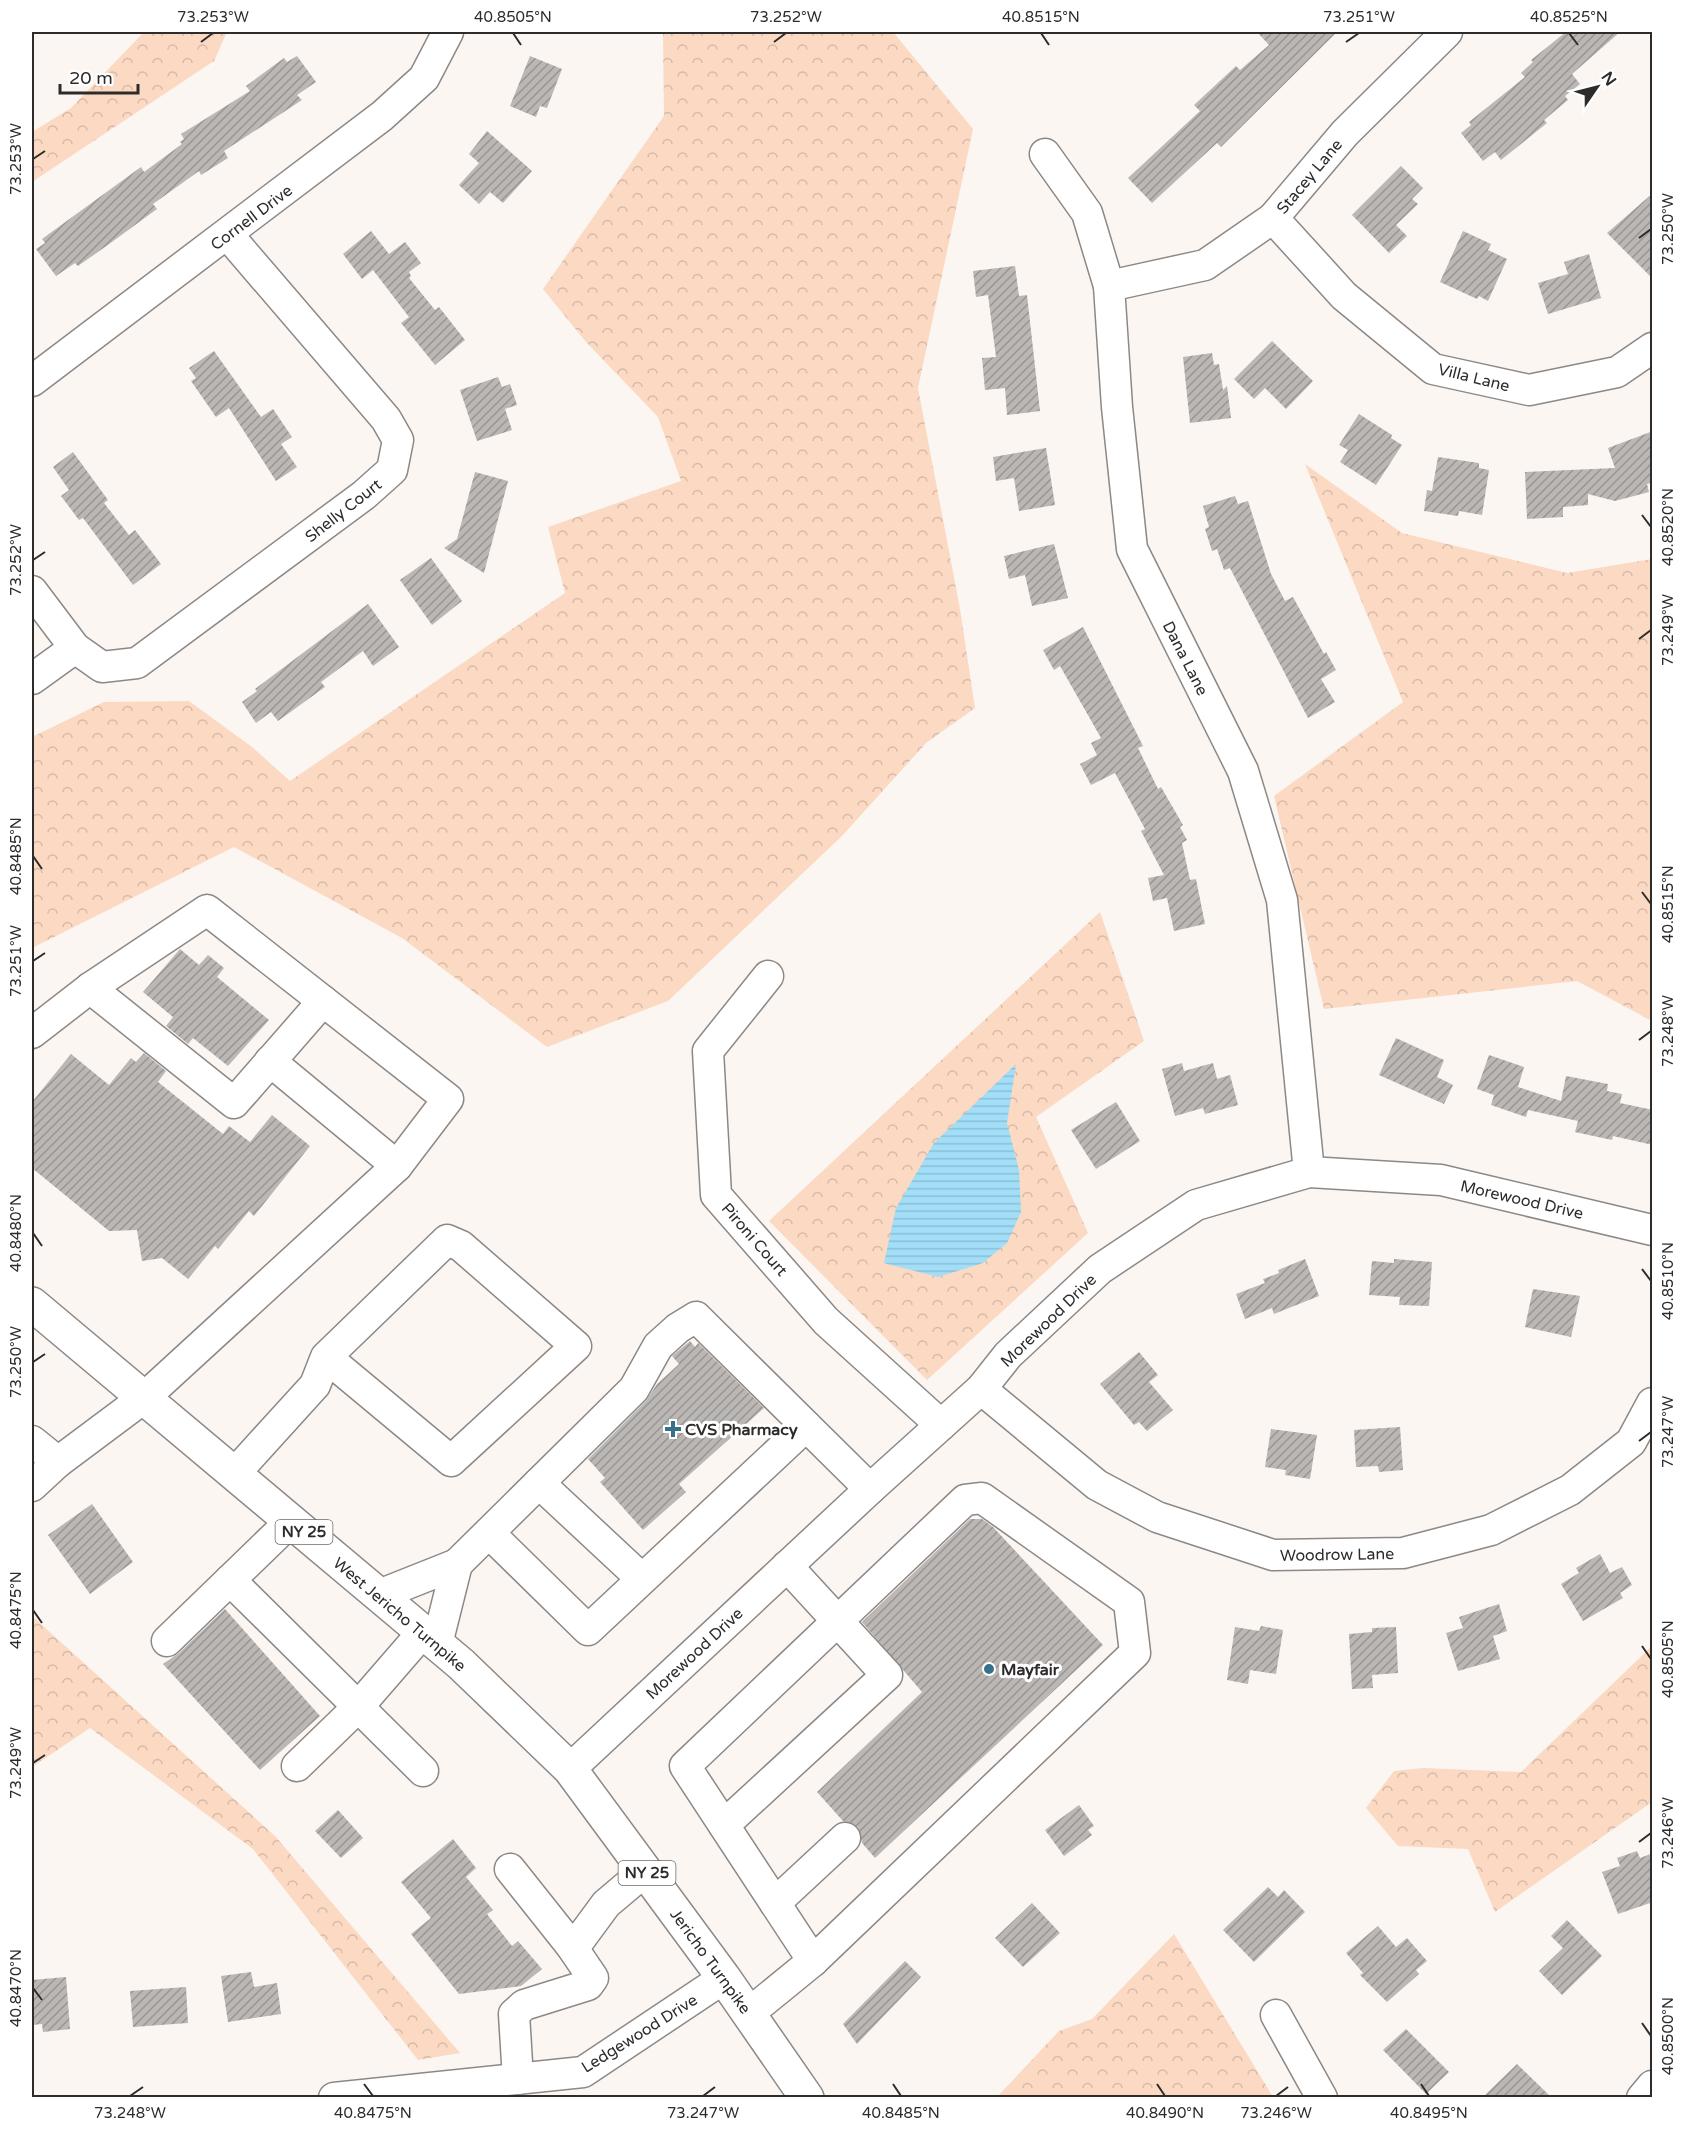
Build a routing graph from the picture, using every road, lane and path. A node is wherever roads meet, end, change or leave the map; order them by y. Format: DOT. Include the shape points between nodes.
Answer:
graph roads {
  1 [pos="448,32"];
  2 [pos="1447,32"];
  3 [pos="1045,154"];
  4 [pos="1273,218"];
  5 [pos="228,235"];
  6 [pos="1109,286"];
  7 [pos="1653,348"];
  8 [pos="32,381"];
  9 [pos="32,591"];
  10 [pos="75,648"];
  11 [pos="32,679"];
  12 [pos="768,976"];
  13 [pos="90,988"];
  14 [pos="323,1001"];
  15 [pos="32,1033"];
  16 [pos="270,1061"];
  17 [pos="397,1166"];
  18 [pos="1309,1172"];
  19 [pos="1653,1230"];
  20 [pos="32,1304"];
  21 [pos="326,1357"];
  22 [pos="981,1389"];
  23 [pos="145,1397"];
  24 [pos="1653,1403"];
  25 [pos="940,1425"];
  26 [pos="807,1426"];
  27 [pos="32,1442"];
  28 [pos="57,1462"];
  29 [pos="235,1473"];
  30 [pos="539,1483"];
  31 [pos="32,1486"];
  32 [pos="870,1488"];
  33 [pos="291,1521"];
  34 [pos="489,1533"];
  35 [pos="457,1564"];
  36 [pos="787,1566"];
  37 [pos="642,1579"];
  38 [pos="230,1580"];
  39 [pos="379,1595"];
  40 [pos="838,1621"];
  41 [pos="430,1638"];
  42 [pos="167,1641"];
  43 [pos="358,1707"];
  44 [pos="297,1766"];
  45 [pos="570,1769"];
  46 [pos="423,1771"];
  47 [pos="724,1825"];
  48 [pos="845,1838"];
  49 [pos="510,1869"];
  50 [pos="645,1871"];
  51 [pos="775,1903"];
  52 [pos="572,1947"];
  53 [pos="813,1961"];
  54 [pos="724,1978"];
  55 [pos="748,2014"];
  56 [pos="1276,2015"];
  57 [pos="518,2079"];
  58 [pos="1653,2086"];
  59 [pos="334,2097"];
  60 [pos="807,2097"];
  61 [pos="1322,2097"];
  62 [pos="1642,2097"];
  1 -- 5 [label="street, Cornell Drive" via="424,78"];
  2 -- 4 [label="street, Stacey Lane" via="1345,134"];
  3 -- 6 [label="street, Dana Lane" via="1087,213"];
  4 -- 6 [label="street, Stacey Lane" via="1205,265"];
  4 -- 7 [label="street, Villa Lane" via="1344,296 1433,369 1529,390 1617,372"];
  5 -- 8 [label="street, Cornell Drive"];
  5 -- 10 [label="street, Shelly Court" via="386,419 398,440 392,470 364,495 137,663 102,668"];
  6 -- 18 [label="street, Dana Lane" via="1132,549 1243,771 1282,900"];
  9 -- 10 [label="street"];
  10 -- 11 [label="street"];
  12 -- 25 [label="street, Pironi Court" via="708,1051 716,1195 826,1321"];
  13 -- 14 [label="street" via="207,910"];
  13 -- 15 [label="street"];
  13 -- 16 [label="street" via="234,1103"];
  14 -- 16 [label="street"];
  14 -- 17 [label="street" via="448,1099"];
  16 -- 17 [label="street"];
  17 -- 23 [label="street"];
  18 -- 19 [label="street, Morewood Drive" via="1441,1180"];
  18 -- 22 [label="street, Morewood Drive" via="1187,1211 1100,1269 1008,1355"];
  20 -- 23 [label="main road, West Jericho Turnpike / NY 25"];
  21 -- 21 [label="street" via="447,1240 461,1246 576,1346 451,1461"];
  21 -- 29 [label="street" via="315,1385"];
  22 -- 24 [label="street, Woodrow Lane" via="1097,1485 1157,1517 1273,1555 1402,1553 1491,1530 1570,1490 1631,1442"];
  22 -- 25 [label="street, Morewood Drive"];
  23 -- 28 [label="street"];
  23 -- 29 [label="main road, West Jericho Turnpike / NY 25"];
  25 -- 32 [label="street, Morewood Drive"];
  26 -- 30 [label="street" via="696,1317 658,1346 634,1389"];
  26 -- 32 [label="street"];
  26 -- 37 [label="street"];
  27 -- 28 [label="street"];
  28 -- 31 [label="street"];
  29 -- 33 [label="main road, West Jericho Turnpike / NY 25"];
  30 -- 34 [label="street"];
  30 -- 37 [label="street"];
  32 -- 36 [label="street, Morewood Drive"];
  33 -- 38 [label="street"];
  33 -- 39 [label="main road, West Jericho Turnpike / NY 25"];
  34 -- 35 [label="street"];
  34 -- 37 [label="street" via="588,1629"];
  35 -- 39 [label="street"];
  35 -- 41 [label="street"];
  36 -- 40 [label="street"];
  36 -- 45 [label="street, Morewood Drive"];
  38 -- 42 [label="street"];
  38 -- 43 [label="street"];
  39 -- 41 [label="main road, West Jericho Turnpike / NY 25"];
  40 -- 47 [label="street" via="685,1766"];
  40 -- 47 [label="street" via="887,1675"];
  40 -- 53 [label="street" via="965,1500 982,1498 1129,1602 1135,1653"];
  41 -- 43 [label="street"];
  41 -- 45 [label="main road, West Jericho Turnpike / NY 25"];
  43 -- 44 [label="street"];
  43 -- 46 [label="street"];
  45 -- 50 [label="main road, Jericho Turnpike / NY 25"];
  47 -- 51 [label="street"];
  48 -- 51 [label="street"];
  49 -- 52 [label="street"];
  50 -- 52 [label="street" via="606,1904"];
  50 -- 54 [label="main road, Jericho Turnpike / NY 25"];
  51 -- 53 [label="street"];
  52 -- 57 [label="street" via="593,1978 588,1985 524,2005 514,2014"];
  53 -- 55 [label="street"];
  54 -- 55 [label="main road, Jericho Turnpike / NY 25"];
  54 -- 57 [label="street, Ledgewood Drive" via="583,2072"];
  55 -- 60 [label="main road, Jericho Turnpike / NY 25"];
  56 -- 61 [label="street"];
  57 -- 59 [label="street, Ledgewood Drive"];
  58 -- 62 [label="street"];
}
